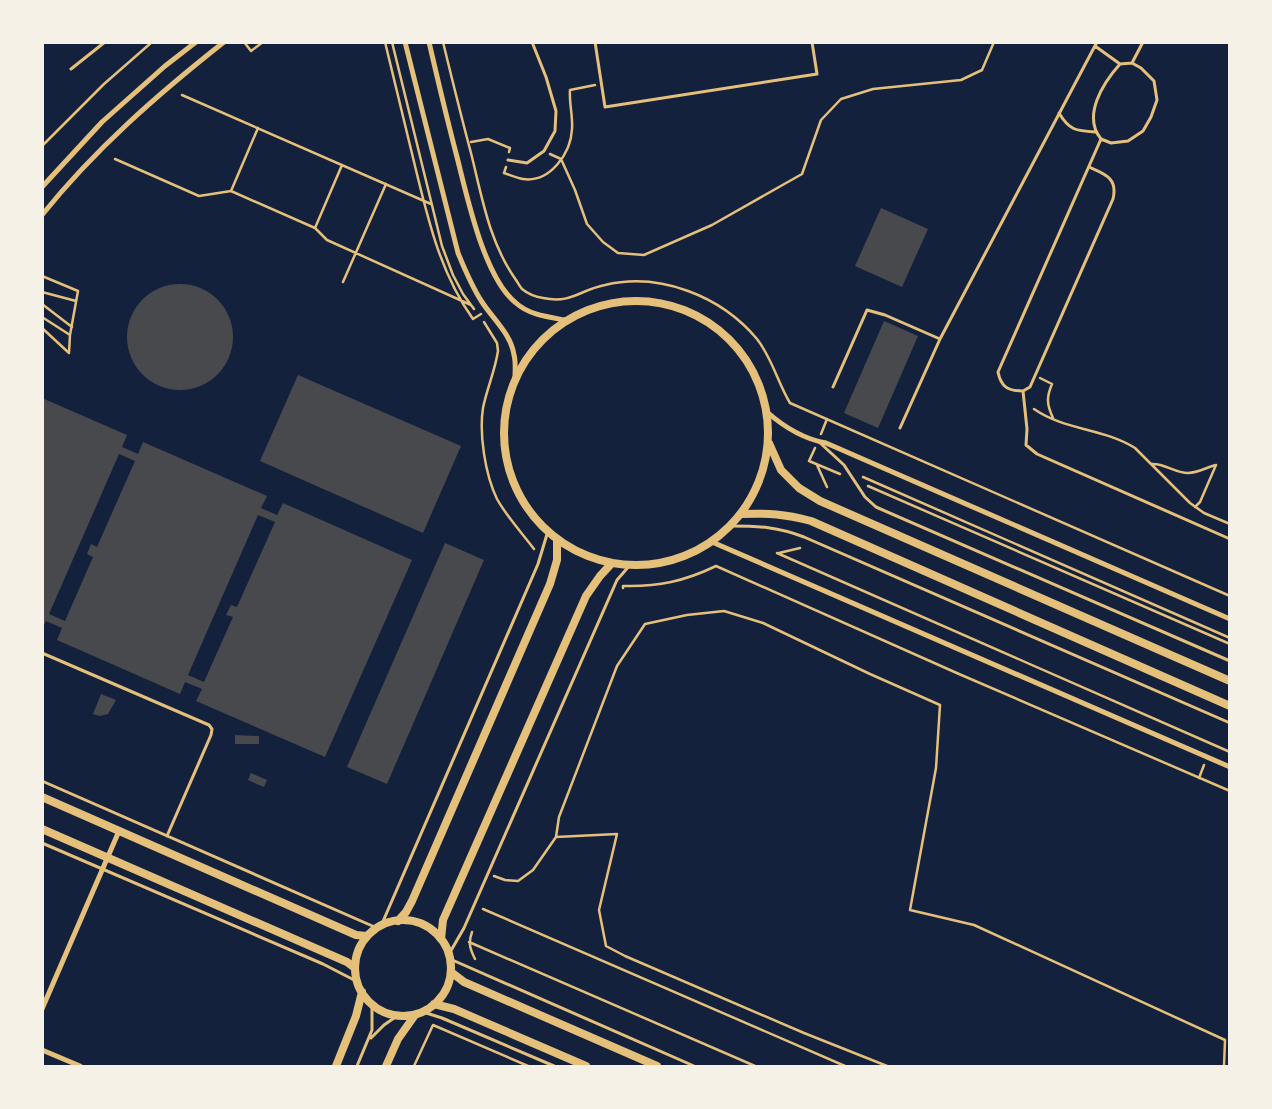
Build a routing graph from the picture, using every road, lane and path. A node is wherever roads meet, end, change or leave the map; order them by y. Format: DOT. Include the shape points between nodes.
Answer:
graph roads {
  1 [pos="105,42"];
  2 [pos="152,42"];
  3 [pos="196,42"];
  4 [pos="224,42"];
  5 [pos="244,42"];
  6 [pos="263,42"];
  7 [pos="385,42"];
  8 [pos="392,42"];
  9 [pos="405,42"];
  10 [pos="429,42"];
  11 [pos="444,42"];
  12 [pos="532,42"];
  13 [pos="595,42"];
  14 [pos="812,42"];
  15 [pos="994,42"];
  16 [pos="1143,42"];
  17 [pos="1163,42"];
  18 [pos="1173,42"];
  19 [pos="1096,44"];
  20 [pos="1132,63"];
  21 [pos="1120,64"];
  22 [pos="71,69"];
  23 [pos="182,95"];
  24 [pos="1059,113"];
  25 [pos="258,128"];
  26 [pos="1095,132"];
  27 [pos="1101,139"];
  28 [pos="42,146"];
  29 [pos="544,151"];
  30 [pos="115,158"];
  31 [pos="508,160"];
  32 [pos="342,165"];
  33 [pos="1089,167"];
  34 [pos="386,184"];
  35 [pos="42,187"];
  36 [pos="231,191"];
  37 [pos="424,200"];
  38 [pos="432,204"];
  39 [pos="42,215"];
  40 [pos="315,228"];
  41 [pos="356,253"];
  42 [pos="42,276"];
  43 [pos="343,282"];
  44 [pos="522,289"];
  45 [pos="42,292"];
  46 [pos="509,297"];
  47 [pos="461,300"];
  48 [pos="76,301"];
  49 [pos="42,304"];
  50 [pos="472,306"];
  51 [pos="488,310"];
  52 [pos="479,315"];
  53 [pos="42,317"];
  54 [pos="565,320"];
  55 [pos="72,327"];
  56 [pos="42,328"];
  57 [pos="70,335"];
  58 [pos="940,339"];
  59 [pos="1035,376"];
  60 [pos="515,378"];
  61 [pos="833,387"];
  62 [pos="1023,391"];
  63 [pos="1024,403"];
  64 [pos="767,412"];
  65 [pos="827,419"];
  66 [pos="1054,420"];
  67 [pos="900,428"];
  68 [pos="818,441"];
  69 [pos="768,443"];
  70 [pos="816,464"];
  71 [pos="1152,464"];
  72 [pos="850,472"];
  73 [pos="855,480"];
  74 [pos="827,487"];
  75 [pos="1195,507"];
  76 [pos="741,514"];
  77 [pos="1230,524"];
  78 [pos="731,526"];
  79 [pos="548,532"];
  80 [pos="557,539"];
  81 [pos="1230,539"];
  82 [pos="712,542"];
  83 [pos="800,548"];
  84 [pos="534,549"];
  85 [pos="612,563"];
  86 [pos="630,565"];
  87 [pos="623,586"];
  88 [pos="1230,596"];
  89 [pos="1230,620"];
  90 [pos="1230,638"];
  91 [pos="1230,644"];
  92 [pos="42,653"];
  93 [pos="1230,661"];
  94 [pos="1230,680"];
  95 [pos="1230,706"];
  96 [pos="1230,723"];
  97 [pos="1230,752"];
  98 [pos="1230,767"];
  99 [pos="42,781"];
  100 [pos="1230,791"];
  101 [pos="42,797"];
  102 [pos="42,829"];
  103 [pos="119,830"];
  104 [pos="167,836"];
  105 [pos="556,836"];
  106 [pos="42,843"];
  107 [pos="108,857"];
  108 [pos="103,870"];
  109 [pos="488,874"];
  110 [pos="482,908"];
  111 [pos="398,921"];
  112 [pos="379,927"];
  113 [pos="367,936"];
  114 [pos="470,936"];
  115 [pos="441,939"];
  116 [pos="469,942"];
  117 [pos="449,957"];
  118 [pos="475,959"];
  119 [pos="355,968"];
  120 [pos="451,972"];
  121 [pos="356,981"];
  122 [pos="362,992"];
  123 [pos="434,1004"];
  124 [pos="372,1006"];
  125 [pos="42,1009"];
  126 [pos="419,1014"];
  127 [pos="397,1016"];
  128 [pos="368,1040"];
  129 [pos="42,1050"];
  130 [pos="80,1066"];
  131 [pos="336,1066"];
  132 [pos="357,1066"];
  133 [pos="386,1066"];
  134 [pos="414,1066"];
  135 [pos="528,1066"];
  136 [pos="554,1066"];
  137 [pos="586,1066"];
  138 [pos="657,1066"];
  139 [pos="694,1066"];
  140 [pos="756,1066"];
  141 [pos="845,1066"];
  142 [pos="887,1066"];
  143 [pos="1224,1066"];
  1 -- 22 [label="lane"];
  2 -- 28 [label="path"];
  3 -- 35 [label="street" via="102,122"];
  4 -- 39 [label="street" via="114,136"];
  5 -- 6 [label="path" via="250,51"];
  7 -- 37 [label="path"];
  8 -- 38 [label="path"];
  9 -- 51 [label="street" via="458,253"];
  10 -- 46 [label="street" via="483,249"];
  11 -- 44 [label="path" via="494,240"];
  12 -- 29 [label="lane" via="556,111 555,131"];
  13 -- 14 [label="lane" via="605,107 817,74"];
  15 -- 29 [label="path" via="982,70 961,80 873,89 841,99 821,120 802,174 712,225 644,254 618,253 603,242 587,224 561,159"];
  16 -- 20 [label="lane"];
  17 -- 18 [label="lane"];
  19 -- 21 [label="lane"];
  19 -- 24 [label="lane"];
  20 -- 21 [label="lane"];
  20 -- 27 [label="lane" via="1154,81 1157,100 1151,118 1143,131 1128,141 1111,143"];
  21 -- 26 [label="lane" via="1098,97 1092,116"];
  23 -- 25 [label="path"];
  24 -- 26 [label="lane" via="1064,122 1078,131"];
  24 -- 58 [label="lane"];
  25 -- 32 [label="path"];
  25 -- 36 [label="path"];
  26 -- 27 [label="lane"];
  27 -- 33 [label="lane"];
  29 -- 31 [label="lane" via="527,163"];
  30 -- 36 [label="path" via="199,196"];
  32 -- 34 [label="path"];
  32 -- 40 [label="path"];
  33 -- 59 [label="lane" via="1106,174 1112,181 1115,189 1113,199"];
  33 -- 62 [label="lane" via="998,372 1000,381 1007,388"];
  34 -- 37 [label="path"];
  34 -- 41 [label="path"];
  36 -- 40 [label="path"];
  37 -- 38 [label="path"];
  37 -- 47 [label="path" via="435,244"];
  38 -- 50 [label="path" via="453,275"];
  40 -- 41 [label="path" via="327,240"];
  41 -- 43 [label="path"];
  41 -- 47 [label="path"];
  42 -- 48 [label="path" via="78,291"];
  44 -- 46 [label="path"];
  44 -- 65 [label="path" via="557,301 604,285 640,281 682,289 703,297 725,309 758,341 790,403"];
  45 -- 48 [label="path"];
  46 -- 54 [label="street" via="540,316"];
  47 -- 50 [label="path"];
  47 -- 52 [label="path" via="473,319"];
  48 -- 55 [label="path"];
  49 -- 55 [label="path"];
  50 -- 52 [label="path"];
  51 -- 52 [label="path"];
  51 -- 60 [label="street" via="510,341"];
  52 -- 84 [label="path" via="497,343 498,351 483,409 483,441 488,472 497,498"];
  53 -- 57 [label="path"];
  54 -- 60 [label="street" via="545,336"];
  54 -- 64 [label="street" via="600,305 636,300 691,312 722,332 747,360 756,376"];
  55 -- 57 [label="path"];
  56 -- 57 [label="path" via="69,353"];
  58 -- 61 [label="lane" via="867,310"];
  58 -- 67 [label="lane"];
  59 -- 62 [label="lane" via="1030,387"];
  59 -- 66 [label="path" via="1052,384 1047,404"];
  60 -- 79 [label="street" via="503,427 508,466 523,502"];
  62 -- 63 [label="lane"];
  63 -- 66 [label="path"];
  63 -- 81 [label="lane" via="1026,444 1037,454"];
  64 -- 68 [label="street" via="786,428"];
  64 -- 69 [label="street"];
  65 -- 68 [label="path"];
  65 -- 88 [label="path"];
  66 -- 71 [label="path" via="1111,435 1135,448"];
  68 -- 70 [label="path" via="809,461"];
  68 -- 72 [label="lane"];
  68 -- 89 [label="street"];
  69 -- 76 [label="street" via="760,481"];
  69 -- 94 [label="street" via="781,470 799,488 820,501"];
  70 -- 73 [label="path"];
  70 -- 74 [label="path"];
  71 -- 75 [label="path"];
  71 -- 75 [label="path" via="1188,473 1216,465"];
  72 -- 73 [label="lane"];
  72 -- 90 [label="path"];
  73 -- 91 [label="path"];
  73 -- 93 [label="lane" via="865,497 876,507"];
  75 -- 77 [label="path"];
  76 -- 78 [label="street"];
  76 -- 95 [label="street" via="784,514 811,521"];
  78 -- 82 [label="street"];
  78 -- 96 [label="lane" via="786,530 804,537"];
  79 -- 80 [label="street"];
  79 -- 112 [label="lane" via="538,564"];
  80 -- 85 [label="street" via="583,554"];
  80 -- 111 [label="street" via="557,560 550,584 412,901"];
  82 -- 86 [label="street" via="686,556 658,564"];
  82 -- 98 [label="street"];
  83 -- 97 [label="path" via="777,553"];
  85 -- 86 [label="street"];
  85 -- 115 [label="street" via="586,596 443,920"];
  86 -- 109 [label="lane" via="617,580"];
  87 -- 100 [label="path" via="660,586 716,566"];
  92 -- 104 [label="lane" via="212,729"];
  99 -- 104 [label="lane"];
  101 -- 103 [label="street"];
  102 -- 107 [label="street"];
  103 -- 107 [label="street"];
  103 -- 113 [label="street" via="356,935"];
  104 -- 112 [label="lane"];
  105 -- 109 [label="path" via="533,870 518,881"];
  105 -- 142 [label="path" via="617,834 599,910 606,946"];
  105 -- 143 [label="path" via="559,817 617,666 646,624 724,611 763,623 940,705 936,768 910,910 974,925 1226,1040"];
  106 -- 108 [label="lane"];
  107 -- 108 [label="street"];
  107 -- 119 [label="street"];
  108 -- 121 [label="lane"];
  108 -- 125 [label="street"];
  109 -- 117 [label="lane"];
  110 -- 141 [label="path"];
  111 -- 112 [label="street"];
  111 -- 115 [label="street" via="422,925"];
  112 -- 113 [label="street"];
  113 -- 119 [label="street" via="358,952"];
  114 -- 116 [label="path"];
  115 -- 117 [label="street"];
  116 -- 118 [label="path"];
  116 -- 140 [label="path"];
  117 -- 120 [label="street"];
  117 -- 139 [label="lane"];
  119 -- 121 [label="street"];
  120 -- 123 [label="street" via="444,994"];
  120 -- 138 [label="street" via="464,982"];
  121 -- 122 [label="street"];
  122 -- 124 [label="street"];
  122 -- 131 [label="street"];
  123 -- 126 [label="street"];
  123 -- 137 [label="street" via="454,1009"];
  124 -- 127 [label="street"];
  124 -- 128 [label="lane" via="373,1022"];
  126 -- 127 [label="street"];
  126 -- 133 [label="street" via="398,1039"];
  126 -- 136 [label="lane" via="442,1018"];
  127 -- 128 [label="lane"];
  128 -- 132 [label="lane"];
  129 -- 130 [label="street"];
  134 -- 135 [label="path" via="433,1025"];
}
